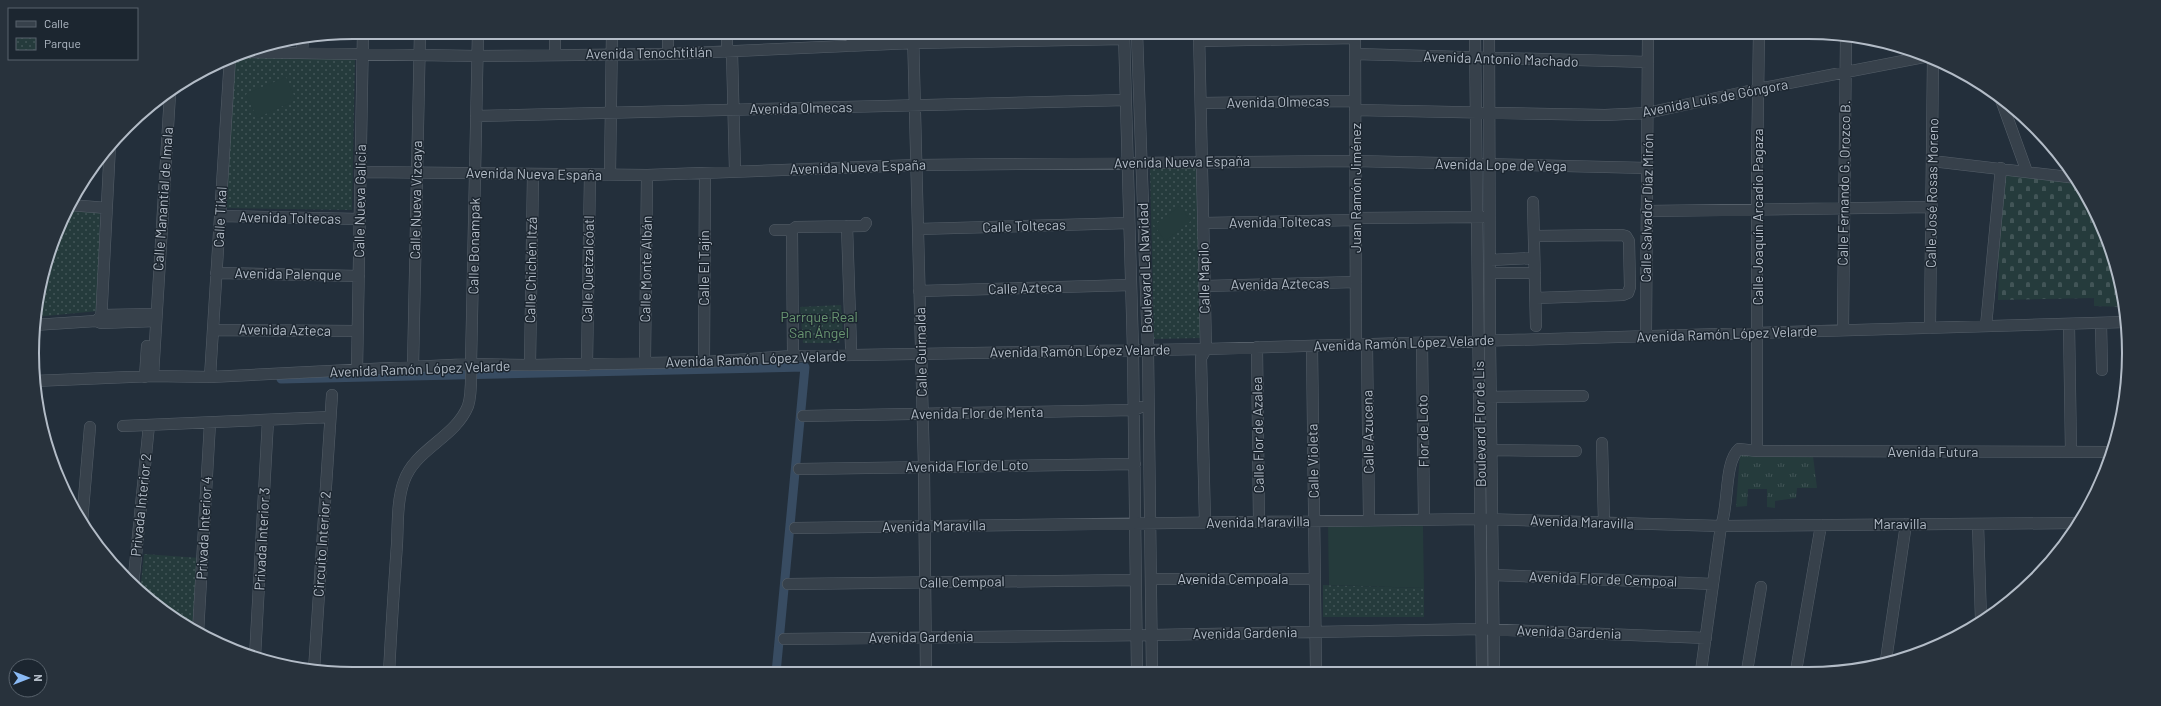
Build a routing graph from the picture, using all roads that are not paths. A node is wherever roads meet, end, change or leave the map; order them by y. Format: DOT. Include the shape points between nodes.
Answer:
graph roads {
  1 [pos="363,39"];
  2 [pos="420,39"];
  3 [pos="478,39"];
  4 [pos="555,39"];
  5 [pos="612,39"];
  6 [pos="668,39"];
  7 [pos="728,39"];
  8 [pos="852,39"];
  9 [pos="913,39"];
  10 [pos="954,39"];
  11 [pos="1124,39"];
  12 [pos="1137,39"];
  13 [pos="1199,39"];
  14 [pos="1355,39"];
  15 [pos="1475,39"];
  16 [pos="1489,39"];
  17 [pos="1648,39"];
  18 [pos="1759,39"];
  19 [pos="1846,42"];
  20 [pos="303,43"];
  21 [pos="913,43"];
  22 [pos="852,46"];
  23 [pos="264,52"];
  24 [pos="730,52"];
  25 [pos="302,53"];
  26 [pos="363,54"];
  27 [pos="555,54"];
  28 [pos="612,54"];
  29 [pos="668,54"];
  30 [pos="1355,54"];
  31 [pos="419,55"];
  32 [pos="477,56"];
  33 [pos="1476,58"];
  34 [pos="1489,59"];
  35 [pos="1916,59"];
  36 [pos="1648,62"];
  37 [pos="230,64"];
  38 [pos="1933,65"];
  39 [pos="1846,73"];
  40 [pos="1758,89"];
  41 [pos="170,99"];
  42 [pos="1126,100"];
  43 [pos="1201,102"];
  44 [pos="915,105"];
  45 [pos="1355,105"];
  46 [pos="2004,108"];
  47 [pos="733,110"];
  48 [pos="1489,111"];
  49 [pos="1476,112"];
  50 [pos="611,113"];
  51 [pos="1647,113"];
  52 [pos="476,116"];
  53 [pos="107,158"];
  54 [pos="1355,161"];
  55 [pos="1932,161"];
  56 [pos="1202,162"];
  57 [pos="1128,163"];
  58 [pos="1141,163"];
  59 [pos="1477,164"];
  60 [pos="1489,164"];
  61 [pos="916,165"];
  62 [pos="1647,168"];
  63 [pos="2001,168"];
  64 [pos="734,171"];
  65 [pos="361,172"];
  66 [pos="417,172"];
  67 [pos="2028,172"];
  68 [pos="475,173"];
  69 [pos="705,173"];
  70 [pos="533,174"];
  71 [pos="590,174"];
  72 [pos="610,174"];
  73 [pos="647,175"];
  74 [pos="2067,177"];
  75 [pos="1533,202"];
  76 [pos="76,206"];
  77 [pos="1932,207"];
  78 [pos="107,208"];
  79 [pos="1844,208"];
  80 [pos="1757,209"];
  81 [pos="1646,211"];
  82 [pos="220,216"];
  83 [pos="1478,217"];
  84 [pos="1490,217"];
  85 [pos="1356,219"];
  86 [pos="360,220"];
  87 [pos="866,223"];
  88 [pos="1129,223"];
  89 [pos="1203,223"];
  90 [pos="847,226"];
  91 [pos="918,229"];
  92 [pos="776,230"];
  93 [pos="792,230"];
  94 [pos="1534,236"];
  95 [pos="1534,258"];
  96 [pos="1490,260"];
  97 [pos="1535,272"];
  98 [pos="216,273"];
  99 [pos="1490,273"];
  100 [pos="358,276"];
  101 [pos="1356,282"];
  102 [pos="1131,286"];
  103 [pos="1205,286"];
  104 [pos="919,291"];
  105 [pos="1536,298"];
  106 [pos="153,315"];
  107 [pos="100,319"];
  108 [pos="2120,322"];
  109 [pos="2101,323"];
  110 [pos="41,324"];
  111 [pos="2070,324"];
  112 [pos="1536,326"];
  113 [pos="1986,326"];
  114 [pos="1930,328"];
  115 [pos="213,330"];
  116 [pos="1843,330"];
  117 [pos="357,331"];
  118 [pos="1758,333"];
  119 [pos="1646,336"];
  120 [pos="1484,341"];
  121 [pos="1422,343"];
  122 [pos="1362,344"];
  123 [pos="851,346"];
  124 [pos="1312,346"];
  125 [pos="1257,347"];
  126 [pos="1206,349"];
  127 [pos="1133,350"];
  128 [pos="1148,350"];
  129 [pos="793,356"];
  130 [pos="921,356"];
  131 [pos="704,362"];
  132 [pos="645,363"];
  133 [pos="805,363"];
  134 [pos="530,365"];
  135 [pos="587,365"];
  136 [pos="412,367"];
  137 [pos="2102,370"];
  138 [pos="357,371"];
  139 [pos="471,371"];
  140 [pos="149,376"];
  141 [pos="210,377"];
  142 [pos="41,381"];
  143 [pos="332,395"];
  144 [pos="1583,396"];
  145 [pos="1485,397"];
  146 [pos="1148,403"];
  147 [pos="1134,410"];
  148 [pos="922,414"];
  149 [pos="804,416"];
  150 [pos="330,418"];
  151 [pos="268,420"];
  152 [pos="210,422"];
  153 [pos="149,425"];
  154 [pos="123,426"];
  155 [pos="90,428"];
  156 [pos="1602,443"];
  157 [pos="1491,450"];
  158 [pos="1757,450"];
  159 [pos="1576,451"];
  160 [pos="2071,452"];
  161 [pos="2106,452"];
  162 [pos="1134,464"];
  163 [pos="924,467"];
  164 [pos="799,469"];
  165 [pos="83,513"];
  166 [pos="1424,519"];
  167 [pos="1481,519"];
  168 [pos="1492,519"];
  169 [pos="1369,520"];
  170 [pos="1314,521"];
  171 [pos="1205,522"];
  172 [pos="1259,522"];
  173 [pos="1604,522"];
  174 [pos="1135,523"];
  175 [pos="1150,523"];
  176 [pos="1906,524"];
  177 [pos="1978,524"];
  178 [pos="2071,524"];
  179 [pos="1821,525"];
  180 [pos="924,526"];
  181 [pos="1721,526"];
  182 [pos="795,528"];
  183 [pos="1493,575"];
  184 [pos="134,578"];
  185 [pos="1315,579"];
  186 [pos="1136,580"];
  187 [pos="1151,580"];
  188 [pos="925,582"];
  189 [pos="788,584"];
  190 [pos="1713,584"];
  191 [pos="1761,587"];
  192 [pos="1980,615"];
  193 [pos="198,626"];
  194 [pos="1482,628"];
  195 [pos="1494,629"];
  196 [pos="1315,631"];
  197 [pos="1137,635"];
  198 [pos="1152,635"];
  199 [pos="925,637"];
  200 [pos="1706,638"];
  201 [pos="784,639"];
  202 [pos="255,651"];
  203 [pos="1886,657"];
  204 [pos="314,664"];
  205 [pos="389,667"];
  206 [pos="926,667"];
  207 [pos="1138,667"];
  208 [pos="1152,667"];
  209 [pos="1316,667"];
  210 [pos="1482,667"];
  211 [pos="1494,667"];
  212 [pos="1702,667"];
  213 [pos="1748,667"];
  214 [pos="1797,667"];
  1 -- 26 [label="street, Calle Nueva Galicia"];
  2 -- 31 [label="street, Calle Nueva Vizcaya"];
  3 -- 32 [label="street, Calle Bonampak"];
  4 -- 27 [label="street"];
  5 -- 28 [label="street"];
  6 -- 29 [label="street"];
  7 -- 24 [label="street"];
  8 -- 22 [label="street"];
  9 -- 21 [label="street, Calle Guirnalda"];
  10 -- 21 [label="street, Avenida Tenochtitlán"];
  11 -- 42 [label="street, Boulevard La Navidad"];
  12 -- 58 [label="street, Boulevard La Navidad"];
  13 -- 43 [label="street, Calle Mapilo"];
  14 -- 30 [label="street, Juan Ramón Jiménez"];
  15 -- 33 [label="street, Boulevard Flor de Lis"];
  16 -- 34 [label="street, Boulevard Flor de Lis"];
  17 -- 36 [label="street, Calle Salvador Díaz Mirón"];
  18 -- 40 [label="street, Calle Joaquín Arcadio Pagaza"];
  19 -- 39 [label="street, Calle Fernando G. Orozco B."];
  20 -- 25 [label="street"];
  21 -- 22 [label="street, Avenida Tenochtitlán"];
  21 -- 44 [label="street, Calle Guirnalda"];
  22 -- 24 [label="street, Avenida Tenochtitlán"];
  23 -- 25 [label="street, Avenida Tenochtitlán"];
  24 -- 29 [label="street, Avenida Tenochtitlán"];
  24 -- 47 [label="street"];
  25 -- 26 [label="street, Avenida Tenochtitlán"];
  26 -- 31 [label="street, Avenida Tenochtitlán"];
  26 -- 65 [label="street, Calle Nueva Galicia"];
  27 -- 28 [label="street, Avenida Tenochtitlán"];
  27 -- 32 [label="street, Avenida Tenochtitlán"];
  28 -- 29 [label="street, Avenida Tenochtitlán"];
  28 -- 50 [label="street"];
  30 -- 33 [label="street, Avenida Antonio Machado"];
  30 -- 45 [label="street, Juan Ramón Jiménez"];
  31 -- 32 [label="street, Avenida Tenochtitlán"];
  31 -- 66 [label="street, Calle Nueva Vizcaya"];
  32 -- 52 [label="street, Calle Bonampak"];
  33 -- 34 [label="street, Avenida Antonio Machado"];
  33 -- 49 [label="street, Boulevard Flor de Lis"];
  34 -- 36 [label="street, Avenida Antonio Machado"];
  34 -- 48 [label="street, Boulevard Flor de Lis"];
  35 -- 39 [label="street, Avenida Luis de Góngora"];
  36 -- 51 [label="street, Calle Salvador Díaz Mirón"];
  37 -- 82 [label="street, Calle Tikal"];
  38 -- 55 [label="street, Calle José Rosas Moreno"];
  39 -- 40 [label="street, Avenida Luis de Góngora"];
  39 -- 79 [label="street, Calle Fernando G. Orozco B."];
  40 -- 51 [label="street, Avenida Luis de Góngora"];
  40 -- 80 [label="street, Calle Joaquín Arcadio Pagaza"];
  41 -- 106 [label="street, Calle Manantial de Imala"];
  42 -- 44 [label="street, Avenida Olmecas"];
  42 -- 57 [label="street, Boulevard La Navidad"];
  43 -- 45 [label="street, Avenida Olmecas"];
  43 -- 56 [label="street, Calle Mapilo"];
  44 -- 47 [label="street, Avenida Olmecas"];
  44 -- 61 [label="street, Calle Guirnalda"];
  45 -- 49 [label="street, Avenida Luis de Góngora"];
  45 -- 54 [label="street, Juan Ramón Jiménez"];
  46 -- 67 [label="street"];
  47 -- 50 [label="street, Avenida Olmecas"];
  47 -- 64 [label="street"];
  48 -- 49 [label="street, Avenida Luis de Góngora"];
  48 -- 51 [label="street, Avenida Luis de Góngora" via="1605,116"];
  48 -- 60 [label="street, Boulevard Flor de Lis"];
  49 -- 59 [label="street, Boulevard Flor de Lis"];
  50 -- 52 [label="street, Avenida Olmecas"];
  50 -- 72 [label="street"];
  51 -- 62 [label="street, Calle Salvador Díaz Mirón"];
  52 -- 68 [label="street, Calle Bonampak"];
  53 -- 78 [label="street"];
  54 -- 56 [label="street, Avenida Nueva España"];
  54 -- 59 [label="street, Avenida Lope de Vega"];
  54 -- 85 [label="street, Juan Ramón Jiménez"];
  55 -- 63 [label="street"];
  55 -- 77 [label="street, Calle José Rosas Moreno"];
  56 -- 58 [label="street, Avenida Nueva España"];
  56 -- 89 [label="street, Calle Mapilo"];
  57 -- 58 [label="street, Avenida Nueva España"];
  57 -- 61 [label="street, Avenida Nueva España"];
  57 -- 88 [label="street, Boulevard La Navidad"];
  58 -- 128 [label="street, Boulevard La Navidad"];
  59 -- 60 [label="street, Avenida Lope de Vega"];
  59 -- 83 [label="street, Boulevard Flor de Lis"];
  60 -- 62 [label="street, Avenida Lope de Vega"];
  60 -- 84 [label="street, Boulevard Flor de Lis"];
  61 -- 64 [label="street, Avenida Nueva España"];
  61 -- 91 [label="street, Calle Guirnalda"];
  62 -- 81 [label="street, Calle Salvador Díaz Mirón"];
  63 -- 67 [label="street"];
  63 -- 113 [label="street"];
  64 -- 69 [label="street, Avenida Nueva España"];
  65 -- 66 [label="street, Avenida Nueva España"];
  65 -- 86 [label="street, Calle Nueva Galicia"];
  66 -- 68 [label="street, Avenida Nueva España"];
  66 -- 136 [label="street, Calle Nueva Vizcaya"];
  67 -- 74 [label="street"];
  68 -- 70 [label="street, Avenida Nueva España"];
  68 -- 139 [label="street, Calle Bonampak"];
  69 -- 73 [label="street, Avenida Nueva España"];
  69 -- 131 [label="street, Calle El Tajín"];
  70 -- 71 [label="street, Avenida Nueva España"];
  70 -- 134 [label="street, Calle Chichén Itzá"];
  71 -- 72 [label="street, Avenida Nueva España"];
  71 -- 135 [label="street, Calle Quetzalcóatl"];
  72 -- 73 [label="street, Avenida Nueva España"];
  73 -- 132 [label="street, Calle Monte Albán"];
  75 -- 94 [label="street"];
  76 -- 78 [label="street"];
  77 -- 79 [label="street"];
  77 -- 114 [label="street, Calle José Rosas Moreno"];
  78 -- 107 [label="street"];
  79 -- 80 [label="street"];
  79 -- 116 [label="street, Calle Fernando G. Orozco B."];
  80 -- 81 [label="street"];
  80 -- 118 [label="street, Calle Joaquín Arcadio Pagaza"];
  81 -- 119 [label="street, Calle Salvador Díaz Mirón"];
  82 -- 86 [label="street, Avenida Toltecas"];
  82 -- 98 [label="street, Calle Tikal"];
  83 -- 84 [label="street, Avenida Toltecas"];
  83 -- 85 [label="street, Avenida Toltecas"];
  83 -- 120 [label="street, Boulevard Flor de Lis"];
  84 -- 96 [label="street, Boulevard Flor de Lis"];
  85 -- 89 [label="street, Avenida Toltecas"];
  85 -- 101 [label="street, Juan Ramón Jiménez"];
  86 -- 100 [label="street, Calle Nueva Galicia"];
  87 -- 90 [label="street" via="864,226"];
  88 -- 91 [label="street, Calle Toltecas"];
  88 -- 102 [label="street, Boulevard La Navidad"];
  89 -- 103 [label="street, Calle Mapilo"];
  90 -- 93 [label="street" via="796,227"];
  90 -- 123 [label="street"];
  91 -- 104 [label="street, Calle Guirnalda"];
  92 -- 93 [label="street"];
  93 -- 129 [label="street"];
  94 -- 95 [label="street"];
  94 -- 105 [label="street" via="1622,234 1629,241 1628,293"];
  95 -- 96 [label="street"];
  95 -- 97 [label="street"];
  96 -- 99 [label="street, Boulevard Flor de Lis"];
  97 -- 99 [label="street"];
  97 -- 105 [label="street"];
  98 -- 100 [label="street, Avenida Palenque"];
  98 -- 115 [label="street, Calle Tikal"];
  99 -- 120 [label="street, Boulevard Flor de Lis"];
  100 -- 117 [label="street, Calle Nueva Galicia"];
  101 -- 103 [label="street, Avenida Aztecas"];
  101 -- 122 [label="street, Juan Ramón Jiménez"];
  102 -- 104 [label="street, Calle Azteca"];
  102 -- 127 [label="street, Boulevard La Navidad"];
  103 -- 126 [label="street, Calle Mapilo"];
  104 -- 130 [label="street, Calle Guirnalda"];
  105 -- 112 [label="street"];
  106 -- 107 [label="street"];
  106 -- 140 [label="street, Calle Manantial de Imala"];
  107 -- 110 [label="street"];
  108 -- 109 [label="street, Avenida Ramón López Velarde"];
  109 -- 111 [label="street, Avenida Ramón López Velarde"];
  109 -- 137 [label="street"];
  111 -- 113 [label="street, Avenida Ramón López Velarde"];
  111 -- 160 [label="street"];
  113 -- 114 [label="street, Avenida Ramón López Velarde"];
  114 -- 116 [label="street, Avenida Ramón López Velarde"];
  115 -- 117 [label="street, Avenida Azteca"];
  115 -- 141 [label="street, Calle Tikal"];
  116 -- 118 [label="street, Avenida Ramón López Velarde"];
  117 -- 138 [label="street, Calle Nueva Galicia"];
  118 -- 119 [label="street, Avenida Ramón López Velarde"];
  118 -- 158 [label="street, Calle Joaquín Arcadio Pagaza"];
  119 -- 120 [label="street, Avenida Ramón López Velarde"];
  120 -- 121 [label="street, Avenida Ramón López Velarde"];
  120 -- 145 [label="street, Boulevard Flor de Lis"];
  121 -- 122 [label="street, Avenida Ramón López Velarde"];
  121 -- 166 [label="street, Flor de Loto"];
  122 -- 124 [label="street, Avenida Ramón López Velarde"];
  122 -- 169 [label="street, Calle Azucena"];
  124 -- 125 [label="street, Avenida Ramón López Velarde"];
  124 -- 170 [label="street, Calle Violeta"];
  125 -- 126 [label="street, Avenida Ramón López Velarde"];
  125 -- 172 [label="street, Calle Flor de Azalea"];
  126 -- 128 [label="street, Avenida Ramón López Velarde"];
  126 -- 171 [label="street, Calle Mapilo" via="1201,358"];
  127 -- 128 [label="street, Avenida Ramón López Velarde"];
  127 -- 130 [label="street, Avenida Ramón López Velarde"];
  127 -- 147 [label="street, Boulevard La Navidad"];
  128 -- 146 [label="street, Boulevard La Navidad"];
  129 -- 130 [label="street, Avenida Ramón López Velarde"];
  129 -- 131 [label="street, Avenida Ramón López Velarde"];
  130 -- 133 [label="street"];
  130 -- 148 [label="street, Calle Guirnalda"];
  131 -- 132 [label="street, Avenida Ramón López Velarde"];
  132 -- 135 [label="street, Avenida Ramón López Velarde"];
  134 -- 135 [label="street, Avenida Ramón López Velarde"];
  134 -- 139 [label="street, Avenida Ramón López Velarde"];
  136 -- 138 [label="street, Avenida Ramón López Velarde"];
  136 -- 139 [label="street, Avenida Ramón López Velarde"];
  138 -- 141 [label="street, Avenida Ramón López Velarde"];
  139 -- 205 [label="street, Calle Bonampak" via="468,406 457,423 408,470 403,483 399,510"];
  140 -- 141 [label="street, Avenida Ramón López Velarde"];
  140 -- 142 [label="street, Avenida Ramón López Velarde"];
  143 -- 150 [label="street, Circuito Interior 2"];
  144 -- 145 [label="street"];
  145 -- 157 [label="street, Boulevard Flor de Lis"];
  145 -- 167 [label="street, Boulevard Flor de Lis"];
  146 -- 147 [label="street, Avenida Flor de Menta"];
  146 -- 175 [label="street, Boulevard La Navidad"];
  147 -- 148 [label="street, Avenida Flor de Menta"];
  147 -- 162 [label="street, Boulevard La Navidad"];
  148 -- 149 [label="street, Avenida Flor de Menta"];
  148 -- 163 [label="street, Calle Guirnalda"];
  150 -- 151 [label="street"];
  150 -- 204 [label="street, Circuito Interior 2"];
  151 -- 152 [label="street"];
  151 -- 202 [label="street, Privada Interior 3"];
  152 -- 153 [label="street"];
  152 -- 193 [label="street, Privada Interior 4"];
  153 -- 154 [label="street"];
  153 -- 184 [label="street, Privada Interior 2"];
  155 -- 165 [label="street"];
  156 -- 173 [label="street"];
  157 -- 159 [label="street"];
  157 -- 168 [label="street, Boulevard Flor de Lis"];
  158 -- 160 [label="street, Avenida Futura"];
  158 -- 181 [label="street, Avenida Futura" via="1739,449 1734,454 1726,514"];
  160 -- 161 [label="street, Avenida Futura"];
  162 -- 163 [label="street, Avenida Flor de Loto"];
  162 -- 174 [label="street, Boulevard La Navidad"];
  163 -- 164 [label="street, Avenida Flor de Loto"];
  163 -- 180 [label="street, Calle Guirnalda"];
  166 -- 167 [label="street, Avenida Maravilla"];
  166 -- 169 [label="street, Avenida Maravilla"];
  167 -- 168 [label="street, Avenida Maravilla"];
  167 -- 194 [label="street, Boulevard Flor de Lis"];
  168 -- 173 [label="street, Avenida Maravilla"];
  168 -- 183 [label="street, Boulevard Flor de Lis"];
  169 -- 170 [label="street, Avenida Maravilla"];
  170 -- 172 [label="street, Avenida Maravilla"];
  170 -- 185 [label="street, Calle Violeta"];
  171 -- 172 [label="street, Avenida Maravilla"];
  171 -- 175 [label="street, Avenida Maravilla"];
  173 -- 181 [label="street, Avenida Maravilla"];
  174 -- 175 [label="street, Avenida Maravilla"];
  174 -- 180 [label="street, Avenida Maravilla"];
  174 -- 186 [label="street, Boulevard La Navidad"];
  175 -- 187 [label="street, Boulevard La Navidad"];
  176 -- 177 [label="street, Maravilla"];
  176 -- 179 [label="street, Maravilla"];
  176 -- 203 [label="street"];
  177 -- 178 [label="street, Maravilla"];
  177 -- 192 [label="street"];
  179 -- 181 [label="street, Maravilla"];
  179 -- 214 [label="street"];
  180 -- 182 [label="street, Avenida Maravilla"];
  180 -- 188 [label="street, Calle Guirnalda"];
  181 -- 190 [label="street, Avenida Futura"];
  183 -- 190 [label="street, Avenida Flor de Cempoal"];
  183 -- 195 [label="street, Boulevard Flor de Lis"];
  185 -- 187 [label="street, Avenida Cempoala"];
  185 -- 196 [label="street, Calle Violeta"];
  186 -- 188 [label="street, Calle Cempoal"];
  186 -- 197 [label="street, Boulevard La Navidad"];
  187 -- 198 [label="street, Boulevard La Navidad"];
  188 -- 189 [label="street, Calle Cempoal"];
  188 -- 199 [label="street, Calle Guirnalda"];
  190 -- 200 [label="street, Avenida Futura"];
  191 -- 213 [label="street"];
  194 -- 195 [label="street, Avenida Gardenia"];
  194 -- 196 [label="street, Avenida Gardenia"];
  194 -- 210 [label="street, Boulevard Flor de Lis"];
  195 -- 200 [label="street, Avenida Gardenia"];
  195 -- 211 [label="street, Boulevard Flor de Lis"];
  196 -- 198 [label="street, Avenida Gardenia"];
  196 -- 209 [label="street, Calle Violeta"];
  197 -- 198 [label="street, Avenida Gardenia"];
  197 -- 199 [label="street, Avenida Gardenia"];
  197 -- 207 [label="street, Boulevard La Navidad"];
  198 -- 208 [label="street, Boulevard La Navidad"];
  199 -- 201 [label="street, Avenida Gardenia"];
  199 -- 206 [label="street, Calle Guirnalda"];
  200 -- 212 [label="street, Avenida Futura"];
}
